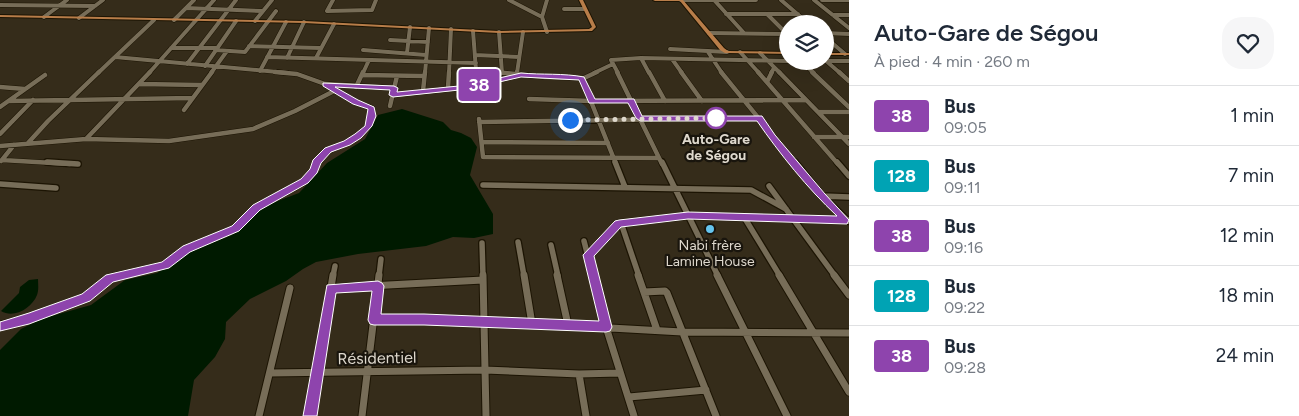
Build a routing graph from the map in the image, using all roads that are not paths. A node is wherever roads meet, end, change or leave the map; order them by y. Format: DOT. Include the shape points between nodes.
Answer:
graph roads {
  1 [pos="33,0"];
  2 [pos="67,0"];
  3 [pos="103,0"];
  4 [pos="194,0"];
  5 [pos="214,0"];
  6 [pos="236,0"];
  7 [pos="272,0"];
  8 [pos="332,0"];
  9 [pos="376,0"];
  10 [pos="509,0"];
  11 [pos="547,0"];
  12 [pos="581,0"];
  13 [pos="655,0"];
  14 [pos="681,0"];
  15 [pos="714,0"];
  16 [pos="756,0"];
  17 [pos="781,0"];
  18 [pos="814,0"];
  19 [pos="822,0"];
  20 [pos="849,0"];
  21 [pos="0,5"];
  22 [pos="26,5"];
  23 [pos="59,6"];
  24 [pos="95,6"];
  25 [pos="186,8"];
  26 [pos="206,9"];
  27 [pos="564,9"];
  28 [pos="584,9"];
  29 [pos="228,10"];
  30 [pos="262,11"];
  31 [pos="276,11"];
  32 [pos="726,14"];
  33 [pos="768,14"];
  34 [pos="798,14"];
  35 [pos="833,15"];
  36 [pos="834,15"];
  37 [pos="849,15"];
  38 [pos="0,16"];
  39 [pos="834,16"];
  40 [pos="44,17"];
  41 [pos="542,17"];
  42 [pos="79,18"];
  43 [pos="154,20"];
  44 [pos="174,20"];
  45 [pos="197,20"];
  46 [pos="220,20"];
  47 [pos="236,21"];
  48 [pos="255,21"];
  49 [pos="268,21"];
  50 [pos="286,22"];
  51 [pos="304,22"];
  52 [pos="334,24"];
  53 [pos="410,27"];
  54 [pos="429,28"];
  55 [pos="849,28"];
  56 [pos="451,30"];
  57 [pos="473,30"];
  58 [pos="500,32"];
  59 [pos="523,32"];
  60 [pos="547,32"];
  61 [pos="709,33"];
  62 [pos="744,33"];
  63 [pos="849,34"];
  64 [pos="834,35"];
  65 [pos="390,40"];
  66 [pos="408,41"];
  67 [pos="428,42"];
  68 [pos="834,43"];
  69 [pos="249,46"];
  70 [pos="272,47"];
  71 [pos="292,47"];
  72 [pos="171,48"];
  73 [pos="200,48"];
  74 [pos="321,48"];
  75 [pos="216,49"];
  76 [pos="670,49"];
  77 [pos="363,50"];
  78 [pos="227,51"];
  79 [pos="708,52"];
  80 [pos="727,52"];
  81 [pos="740,52"];
  82 [pos="760,52"];
  83 [pos="407,53"];
  84 [pos="779,53"];
  85 [pos="834,54"];
  86 [pos="847,54"];
  87 [pos="426,55"];
  88 [pos="475,55"];
  89 [pos="501,56"];
  90 [pos="115,57"];
  91 [pos="267,57"];
  92 [pos="519,57"];
  93 [pos="287,58"];
  94 [pos="316,58"];
  95 [pos="641,58"];
  96 [pos="672,59"];
  97 [pos="369,60"];
  98 [pos="711,60"];
  99 [pos="747,60"];
  100 [pos="767,60"];
  101 [pos="779,60"];
  102 [pos="834,61"];
  103 [pos="849,61"];
  104 [pos="158,62"];
  105 [pos="426,62"];
  106 [pos="449,62"];
  107 [pos="476,63"];
  108 [pos="187,64"];
  109 [pos="613,64"];
  110 [pos="205,66"];
  111 [pos="216,66"];
  112 [pos="774,68"];
  113 [pos="834,68"];
  114 [pos="810,70"];
  115 [pos="260,71"];
  116 [pos="502,73"];
  117 [pos="45,75"];
  118 [pos="362,75"];
  119 [pos="519,75"];
  120 [pos="397,76"];
  121 [pos="424,76"];
  122 [pos="582,78"];
  123 [pos="849,81"];
  124 [pos="767,82"];
  125 [pos="139,84"];
  126 [pos="325,84"];
  127 [pos="202,85"];
  128 [pos="0,87"];
  129 [pos="356,87"];
  130 [pos="394,88"];
  131 [pos="448,88"];
  132 [pos="25,89"];
  133 [pos="336,90"];
  134 [pos="423,91"];
  135 [pos="393,95"];
  136 [pos="192,98"];
  137 [pos="529,98"];
  138 [pos="125,99"];
  139 [pos="9,100"];
  140 [pos="34,100"];
  141 [pos="71,100"];
  142 [pos="665,100"];
  143 [pos="745,100"];
  144 [pos="782,100"];
  145 [pos="806,100"];
  146 [pos="592,101"];
  147 [pos="631,101"];
  148 [pos="702,101"];
  149 [pos="0,106"];
  150 [pos="390,106"];
  151 [pos="849,108"];
  152 [pos="184,110"];
  153 [pos="818,112"];
  154 [pos="849,112"];
  155 [pos="640,118"];
  156 [pos="759,118"];
  157 [pos="599,119"];
  158 [pos="0,134"];
  159 [pos="814,137"];
  160 [pos="843,137"];
  161 [pos="849,137"];
  162 [pos="86,139"];
  163 [pos="482,142"];
  164 [pos="28,143"];
  165 [pos="608,143"];
  166 [pos="849,144"];
  167 [pos="14,145"];
  168 [pos="0,146"];
  169 [pos="614,158"];
  170 [pos="659,158"];
  171 [pos="1,162"];
  172 [pos="78,164"];
  173 [pos="849,176"];
  174 [pos="0,184"];
  175 [pos="482,185"];
  176 [pos="770,186"];
  177 [pos="625,187"];
  178 [pos="56,188"];
  179 [pos="674,188"];
  180 [pos="822,196"];
  181 [pos="849,197"];
  182 [pos="786,209"];
  183 [pos="688,216"];
  184 [pos="744,216"];
  185 [pos="793,219"];
  186 [pos="848,221"];
  187 [pos="621,223"];
  188 [pos="584,241"];
  189 [pos="518,242"];
  190 [pos="482,243"];
  191 [pos="551,245"];
  192 [pos="588,255"];
  193 [pos="381,259"];
  194 [pos="334,266"];
  195 [pos="483,280"];
  196 [pos="378,286"];
  197 [pos="290,288"];
  198 [pos="331,288"];
  199 [pos="644,292"];
  200 [pos="849,296"];
  201 [pos="374,320"];
  202 [pos="485,322"];
  203 [pos="532,324"];
  204 [pos="568,325"];
  205 [pos="0,326"];
  206 [pos="606,327"];
  207 [pos="657,330"];
  208 [pos="745,331"];
  209 [pos="682,332"];
  210 [pos="814,333"];
  211 [pos="849,333"];
  212 [pos="485,370"];
  213 [pos="318,372"];
  214 [pos="368,372"];
  215 [pos="270,373"];
  216 [pos="620,373"];
  217 [pos="578,374"];
  218 [pos="706,390"];
  219 [pos="849,392"];
  220 [pos="629,397"];
  221 [pos="259,416"];
  222 [pos="310,416"];
  223 [pos="362,416"];
  224 [pos="486,416"];
  225 [pos="586,416"];
  226 [pos="634,416"];
  227 [pos="716,416"];
  228 [pos="787,416"];
  1 -- 22 [label="street"];
  2 -- 23 [label="street"];
  3 -- 24 [label="street"];
  4 -- 25 [label="street"];
  5 -- 26 [label="street"];
  6 -- 29 [label="street"];
  7 -- 30 [label="street"];
  8 -- 9 [label="street" via="327,12 372,10"];
  10 -- 41 [label="street"];
  11 -- 41 [label="street"];
  12 -- 28 [label="main road"];
  13 -- 14 [label="main road"];
  14 -- 15 [label="street"];
  14 -- 61 [label="main road"];
  15 -- 16 [label="street"];
  15 -- 32 [label="street"];
  17 -- 34 [label="street"];
  18 -- 35 [label="street"];
  19 -- 20 [label="street"];
  21 -- 22 [label="street"];
  22 -- 23 [label="street"];
  23 -- 24 [label="street"];
  23 -- 40 [label="street"];
  24 -- 42 [label="street"];
  25 -- 26 [label="street"];
  25 -- 44 [label="street"];
  26 -- 29 [label="street"];
  26 -- 45 [label="street"];
  27 -- 28 [label="street"];
  28 -- 60 [label="main road" via="594,27 590,30"];
  29 -- 30 [label="street"];
  29 -- 46 [label="street"];
  30 -- 48 [label="street"];
  31 -- 49 [label="street"];
  32 -- 33 [label="street"];
  32 -- 62 [label="street"];
  33 -- 34 [label="street"];
  33 -- 62 [label="street" via="788,34"];
  36 -- 37 [label="street"];
  38 -- 40 [label="main road"];
  39 -- 55 [label="street"];
  40 -- 42 [label="main road"];
  41 -- 60 [label="street"];
  42 -- 43 [label="main road"];
  43 -- 44 [label="main road"];
  43 -- 90 [label="street"];
  44 -- 45 [label="main road"];
  45 -- 46 [label="main road"];
  45 -- 72 [label="street"];
  46 -- 47 [label="main road"];
  46 -- 73 [label="street"];
  47 -- 48 [label="main road"];
  47 -- 75 [label="street"];
  48 -- 49 [label="main road"];
  49 -- 50 [label="main road"];
  49 -- 69 [label="street"];
  50 -- 51 [label="main road"];
  50 -- 70 [label="street"];
  51 -- 52 [label="main road"];
  51 -- 71 [label="street"];
  52 -- 53 [label="main road"];
  52 -- 74 [label="street"];
  53 -- 54 [label="main road"];
  53 -- 66 [label="street"];
  54 -- 56 [label="main road"];
  54 -- 67 [label="street"];
  56 -- 57 [label="main road"];
  56 -- 106 [label="street"];
  57 -- 58 [label="main road"];
  57 -- 88 [label="street"];
  58 -- 59 [label="main road"];
  58 -- 89 [label="street"];
  59 -- 60 [label="main road"];
  59 -- 92 [label="street"];
  61 -- 62 [label="street"];
  61 -- 80 [label="main road"];
  63 -- 64 [label="street"];
  65 -- 66 [label="street"];
  66 -- 67 [label="street"];
  66 -- 83 [label="street"];
  67 -- 87 [label="street"];
  68 -- 86 [label="street"];
  69 -- 70 [label="street"];
  69 -- 78 [label="street" via="245,52"];
  70 -- 71 [label="street"];
  70 -- 91 [label="street"];
  71 -- 74 [label="street"];
  71 -- 93 [label="street"];
  72 -- 73 [label="street"];
  72 -- 104 [label="street"];
  73 -- 75 [label="street"];
  73 -- 108 [label="street"];
  74 -- 94 [label="street"];
  75 -- 78 [label="street"];
  75 -- 110 [label="street"];
  76 -- 79 [label="street"];
  77 -- 83 [label="street"];
  78 -- 111 [label="street"];
  79 -- 80 [label="street"];
  79 -- 98 [label="street"];
  80 -- 81 [label="main road"];
  81 -- 82 [label="main road"];
  81 -- 99 [label="street"];
  82 -- 84 [label="main road"];
  82 -- 100 [label="street"];
  83 -- 87 [label="street"];
  85 -- 86 [label="main road"];
  87 -- 105 [label="street"];
  88 -- 89 [label="street"];
  88 -- 107 [label="street"];
  89 -- 92 [label="street"];
  89 -- 116 [label="street"];
  90 -- 104 [label="street"];
  90 -- 141 [label="street"];
  91 -- 93 [label="street"];
  91 -- 115 [label="street"];
  92 -- 119 [label="street"];
  93 -- 94 [label="street"];
  94 -- 97 [label="street"];
  95 -- 96 [label="street"];
  95 -- 109 [label="street" via="611,60"];
  95 -- 142 [label="street"];
  96 -- 98 [label="street"];
  96 -- 148 [label="street"];
  97 -- 105 [label="street"];
  97 -- 118 [label="street"];
  98 -- 99 [label="street"];
  98 -- 143 [label="street"];
  99 -- 100 [label="street"];
  99 -- 124 [label="street"];
  100 -- 101 [label="street"];
  100 -- 112 [label="street"];
  102 -- 103 [label="street"];
  104 -- 108 [label="street"];
  104 -- 125 [label="street"];
  105 -- 106 [label="street"];
  105 -- 121 [label="street"];
  106 -- 107 [label="street"];
  106 -- 131 [label="street"];
  107 -- 116 [label="street" via="476,70"];
  108 -- 110 [label="street"];
  109 -- 122 [label="street"];
  109 -- 147 [label="street"];
  110 -- 111 [label="street"];
  111 -- 115 [label="street"];
  111 -- 127 [label="street"];
  112 -- 124 [label="street"];
  112 -- 145 [label="street"];
  113 -- 123 [label="street"];
  114 -- 151 [label="street"];
  115 -- 126 [label="street" via="297,74"];
  116 -- 119 [label="street"];
  117 -- 132 [label="street"];
  118 -- 120 [label="street"];
  118 -- 129 [label="street"];
  119 -- 122 [label="street"];
  119 -- 131 [label="street" via="469,87"];
  120 -- 121 [label="street"];
  120 -- 130 [label="street"];
  121 -- 134 [label="street"];
  122 -- 146 [label="street"];
  124 -- 144 [label="street"];
  125 -- 127 [label="street"];
  125 -- 138 [label="street"];
  126 -- 129 [label="street"];
  126 -- 133 [label="street"];
  127 -- 136 [label="street"];
  128 -- 132 [label="street"];
  129 -- 130 [label="street"];
  130 -- 135 [label="street"];
  131 -- 134 [label="street"];
  132 -- 139 [label="street"];
  133 -- 162 [label="street" via="253,129 169,141"];
  133 -- 205 [label="street" via="372,108 372,116 358,136 328,150 305,181 256,208 235,229 186,249 165,265 110,278 86,297 29,319"];
  134 -- 135 [label="street"];
  135 -- 150 [label="street"];
  136 -- 138 [label="street"];
  136 -- 152 [label="street"];
  137 -- 146 [label="street"];
  138 -- 141 [label="street"];
  138 -- 162 [label="street"];
  139 -- 140 [label="street"];
  139 -- 149 [label="street"];
  140 -- 141 [label="street"];
  140 -- 158 [label="street"];
  141 -- 164 [label="street"];
  142 -- 147 [label="street"];
  142 -- 148 [label="street"];
  143 -- 144 [label="street"];
  143 -- 148 [label="street"];
  143 -- 156 [label="street"];
  144 -- 145 [label="street"];
  144 -- 159 [label="street"];
  145 -- 153 [label="street"];
  146 -- 147 [label="street"];
  146 -- 157 [label="street"];
  147 -- 155 [label="street"];
  153 -- 154 [label="street"];
  153 -- 160 [label="street"];
  155 -- 156 [label="street"];
  155 -- 157 [label="street"];
  155 -- 170 [label="street"];
  156 -- 180 [label="street"];
  157 -- 163 [label="street" via="479,121"];
  157 -- 165 [label="street"];
  159 -- 160 [label="street"];
  159 -- 173 [label="street"];
  160 -- 161 [label="street"];
  160 -- 166 [label="street"];
  162 -- 164 [label="street"];
  163 -- 165 [label="street"];
  163 -- 169 [label="street" via="483,157"];
  164 -- 167 [label="street"];
  165 -- 169 [label="street"];
  167 -- 168 [label="street"];
  167 -- 171 [label="street"];
  169 -- 170 [label="street"];
  169 -- 177 [label="street"];
  170 -- 179 [label="street"];
  171 -- 172 [label="street"];
  174 -- 178 [label="street"];
  175 -- 177 [label="street"];
  176 -- 182 [label="street"];
  177 -- 179 [label="street"];
  179 -- 182 [label="street" via="751,190"];
  179 -- 183 [label="street"];
  180 -- 181 [label="street"];
  180 -- 186 [label="street"];
  182 -- 185 [label="street"];
  183 -- 184 [label="street"];
  183 -- 187 [label="street"];
  183 -- 208 [label="street"];
  184 -- 185 [label="street"];
  184 -- 210 [label="street"];
  185 -- 186 [label="street"];
  185 -- 200 [label="street"];
  187 -- 192 [label="street"];
  187 -- 199 [label="street"];
  188 -- 192 [label="street"];
  189 -- 203 [label="street"];
  190 -- 195 [label="street"];
  191 -- 204 [label="street"];
  192 -- 206 [label="street"];
  193 -- 196 [label="street"];
  194 -- 198 [label="street"];
  195 -- 196 [label="street"];
  195 -- 202 [label="street"];
  196 -- 198 [label="street"];
  196 -- 201 [label="street"];
  197 -- 215 [label="street"];
  198 -- 213 [label="street"];
  199 -- 207 [label="street"];
  199 -- 209 [label="street" via="667,293"];
  201 -- 202 [label="street"];
  201 -- 214 [label="street"];
  202 -- 203 [label="street"];
  202 -- 212 [label="street"];
  203 -- 204 [label="street"];
  204 -- 206 [label="street"];
  206 -- 207 [label="street"];
  206 -- 216 [label="street"];
  207 -- 209 [label="street"];
  208 -- 209 [label="street"];
  208 -- 210 [label="street"];
  208 -- 228 [label="street"];
  209 -- 218 [label="street"];
  210 -- 211 [label="street"];
  210 -- 219 [label="street"];
  212 -- 214 [label="street, Résidentiel"];
  212 -- 217 [label="street, Résidentiel"];
  212 -- 224 [label="street"];
  213 -- 214 [label="street, Résidentiel"];
  213 -- 215 [label="street, Résidentiel"];
  213 -- 222 [label="street"];
  214 -- 223 [label="street"];
  215 -- 221 [label="street"];
  216 -- 217 [label="street, Résidentiel"];
  216 -- 220 [label="street"];
  217 -- 225 [label="street"];
  218 -- 220 [label="street"];
  218 -- 227 [label="street"];
  220 -- 226 [label="street"];
}
